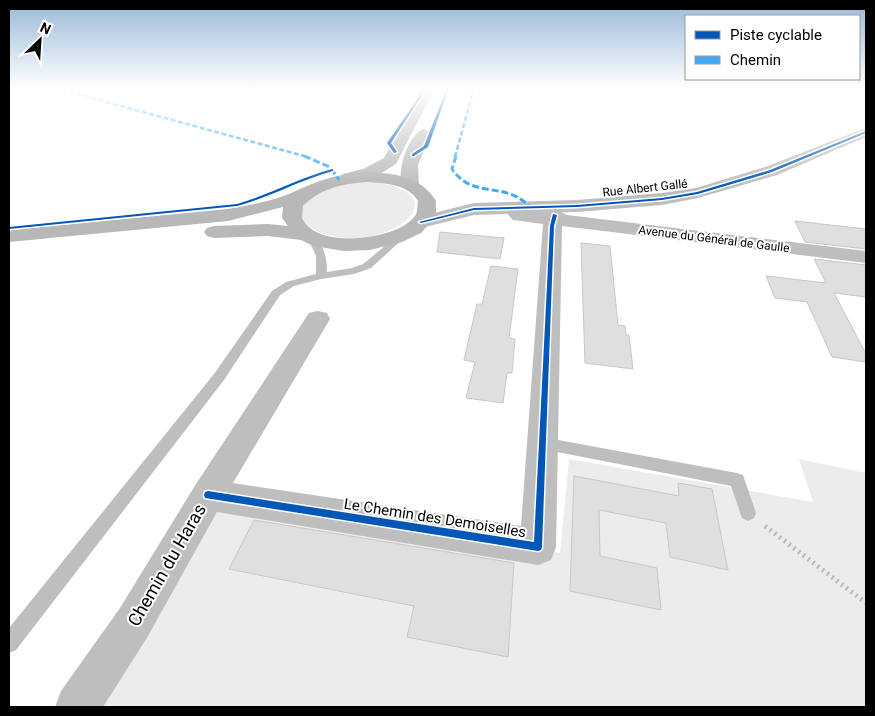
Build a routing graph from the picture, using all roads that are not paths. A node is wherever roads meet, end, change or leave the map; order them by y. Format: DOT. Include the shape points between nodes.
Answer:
graph roads {
  1 [pos="411,121"];
  2 [pos="428,121"];
  3 [pos="866,132"];
  4 [pos="349,178"];
  5 [pos="414,188"];
  6 [pos="304,194"];
  7 [pos="474,209"];
  8 [pos="512,209"];
  9 [pos="554,216"];
  10 [pos="421,222"];
  11 [pos="402,235"];
  12 [pos="9,236"];
  13 [pos="308,236"];
  14 [pos="9,250"];
  15 [pos="866,257"];
  16 [pos="321,276"];
  17 [pos="318,319"];
  18 [pos="542,443"];
  19 [pos="208,495"];
  20 [pos="748,513"];
  21 [pos="9,643"];
  22 [pos="77,707"];
  1 -- 4 [label="street" via="390,161 372,172"];
  2 -- 5 [label="street" via="410,162 408,180"];
  3 -- 9 [label="street, Rue Albert Gallé" via="770,171 698,194"];
  4 -- 5 [label="main road" via="384,178"];
  4 -- 6 [label="main road" via="324,184"];
  5 -- 7 [label="street" via="441,201"];
  5 -- 10 [label="main road" via="428,203"];
  6 -- 12 [label="main road" via="228,215"];
  6 -- 13 [label="main road" via="294,204 291,214 294,224"];
  7 -- 8 [label="street"];
  7 -- 10 [label="street"];
  8 -- 9 [label="street, Avenue du Général de Gaulle" via="520,216"];
  9 -- 15 [label="street, Avenue du Général de Gaulle"];
  9 -- 18 [label="street, Le Chemin des Demoiselles"];
  10 -- 11 [label="main road"];
  11 -- 13 [label="main road" via="373,244 352,245 333,244"];
  11 -- 16 [label="lane" via="367,266"];
  13 -- 14 [label="main road" via="268,230 227,231"];
  13 -- 16 [label="lane" via="320,249 323,260"];
  16 -- 21 [label="lane" via="290,284 276,293 219,377"];
  17 -- 19 [label="street, Chemin du Haras"];
  18 -- 19 [label="street, Le Chemin des Demoiselles" via="538,547"];
  18 -- 20 [label="lane" via="737,480"];
  19 -- 22 [label="street, Chemin du Haras" via="134,622"];
}
